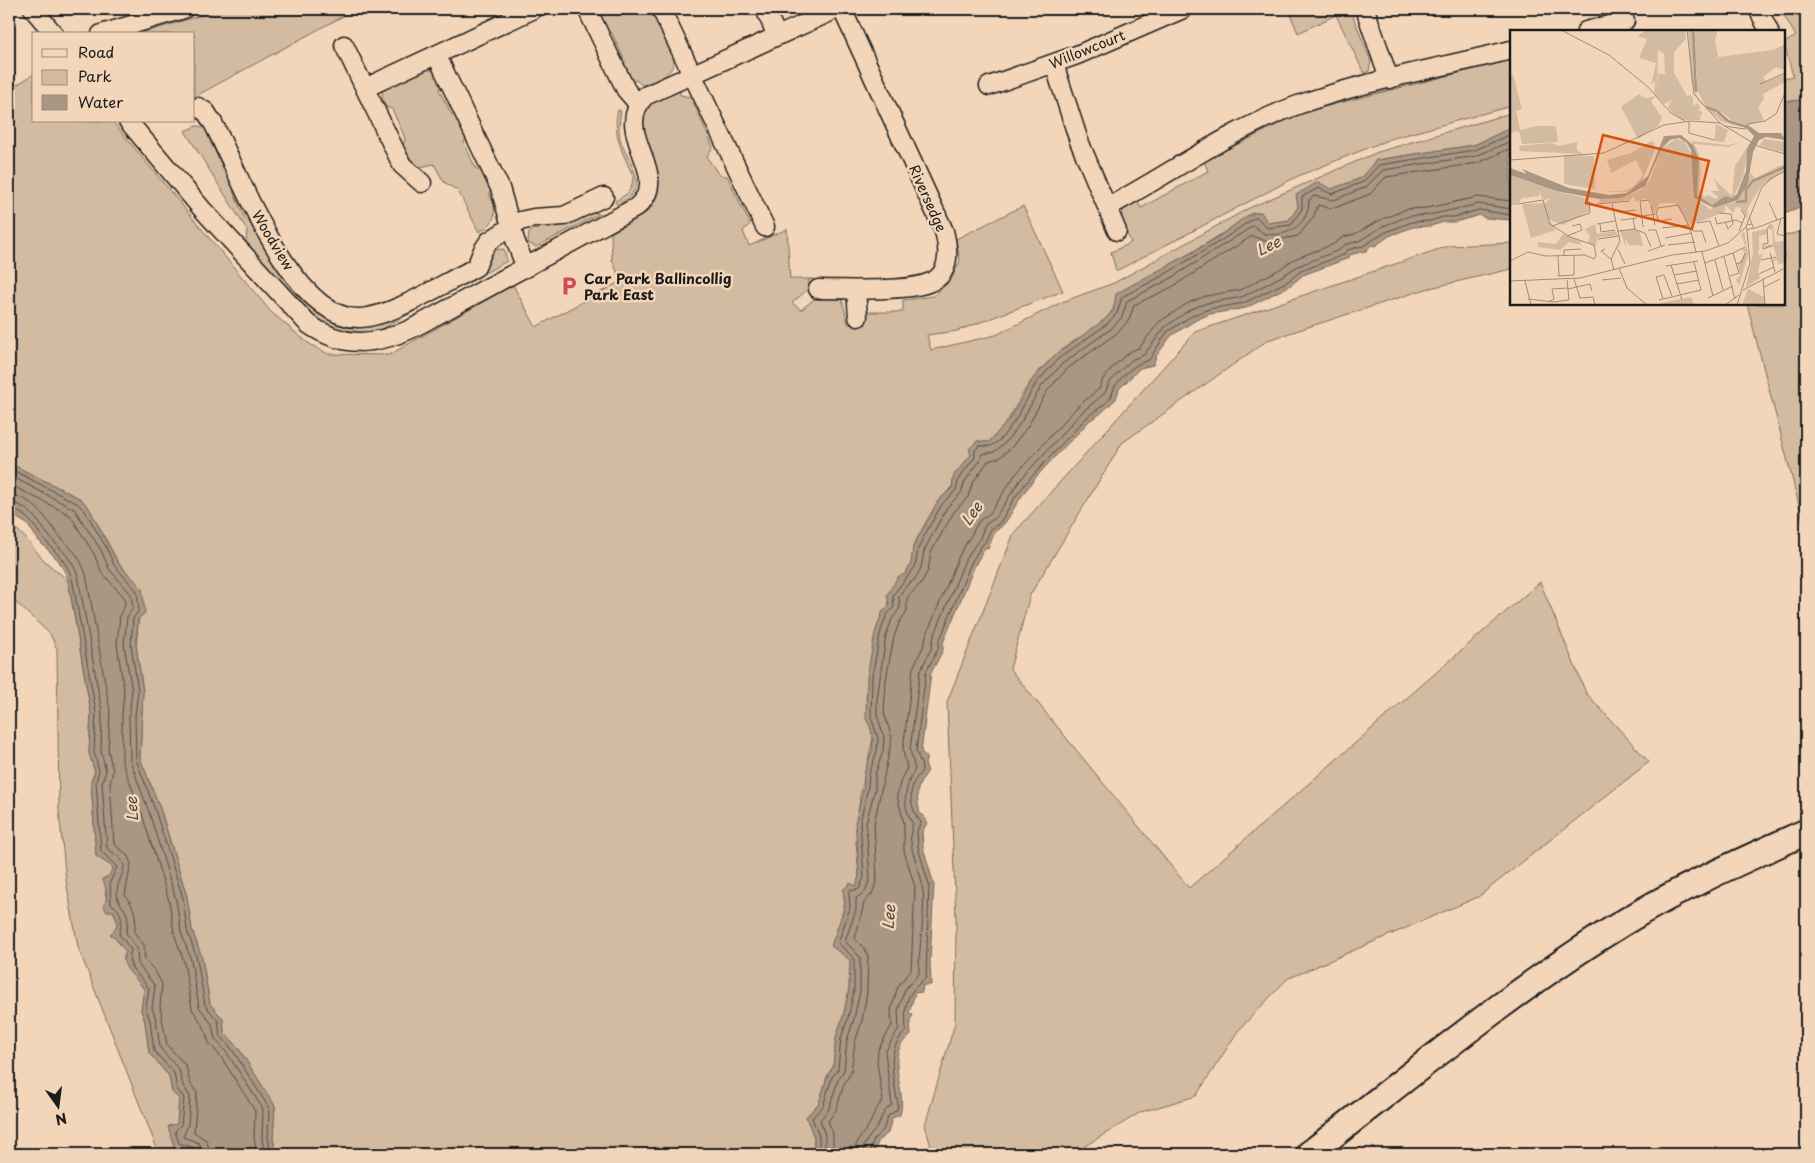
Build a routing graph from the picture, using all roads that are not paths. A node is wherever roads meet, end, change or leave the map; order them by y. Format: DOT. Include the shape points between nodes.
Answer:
graph roads {
  1 [pos="33,9"];
  2 [pos="184,9"];
  3 [pos="534,9"];
  4 [pos="587,9"];
  5 [pos="661,9"];
  6 [pos="764,9"];
  7 [pos="837,9"];
  8 [pos="842,9"];
  9 [pos="1183,9"];
  10 [pos="1365,9"];
  11 [pos="1758,9"];
  12 [pos="1625,20"];
  13 [pos="1590,30"];
  14 [pos="1768,30"];
  15 [pos="52,32"];
  16 [pos="108,32"];
  17 [pos="777,36"];
  18 [pos="344,45"];
  19 [pos="1510,50"];
  20 [pos="437,56"];
  21 [pos="1054,64"];
  22 [pos="692,76"];
  23 [pos="1389,79"];
  24 [pos="990,86"];
  25 [pos="365,88"];
  26 [pos="638,104"];
  27 [pos="198,107"];
  28 [pos="129,122"];
  29 [pos="422,183"];
  30 [pos="604,197"];
  31 [pos="1108,207"];
  32 [pos="511,227"];
  33 [pos="765,227"];
  34 [pos="1117,231"];
  35 [pos="526,268"];
  36 [pos="818,289"];
  37 [pos="856,290"];
  38 [pos="858,317"];
  39 [pos="1806,832"];
  40 [pos="1309,1154"];
  1 -- 15 [label="street"];
  2 -- 16 [label="street"];
  3 -- 20 [label="street"];
  4 -- 26 [label="street" via="626,90"];
  5 -- 22 [label="street"];
  6 -- 17 [label="street"];
  7 -- 17 [label="street"];
  8 -- 37 [label="street, Riversedge" via="944,230 948,246 948,260 930,284 918,288"];
  9 -- 21 [label="street, Willowcourt"];
  10 -- 23 [label="street"];
  11 -- 14 [label="street"];
  12 -- 13 [label="street"];
  17 -- 22 [label="street"];
  18 -- 25 [label="street"];
  19 -- 23 [label="street"];
  20 -- 25 [label="street"];
  20 -- 32 [label="street" via="500,188"];
  21 -- 24 [label="street, Willowcourt"];
  21 -- 31 [label="street" via="1079,141"];
  22 -- 26 [label="street" via="645,96"];
  22 -- 33 [label="street"];
  23 -- 31 [label="street" via="1294,106 1215,145"];
  25 -- 29 [label="street" via="402,165"];
  26 -- 35 [label="street" via="632,126 648,170 650,189 644,200"];
  27 -- 32 [label="street, Woodview" via="213,123 254,209 285,264 317,299 337,314 369,317 440,286 476,267 489,241"];
  28 -- 35 [label="street" via="295,311 322,333 358,342 394,337"];
  30 -- 32 [label="street, Woodview" via="564,216 534,218"];
  31 -- 34 [label="street"];
  32 -- 35 [label="street"];
  36 -- 37 [label="street, Riversedge"];
  37 -- 38 [label="street"];
  39 -- 40 [label="main road" via="1728,867 1628,920 1572,956 1503,1004"];
}
